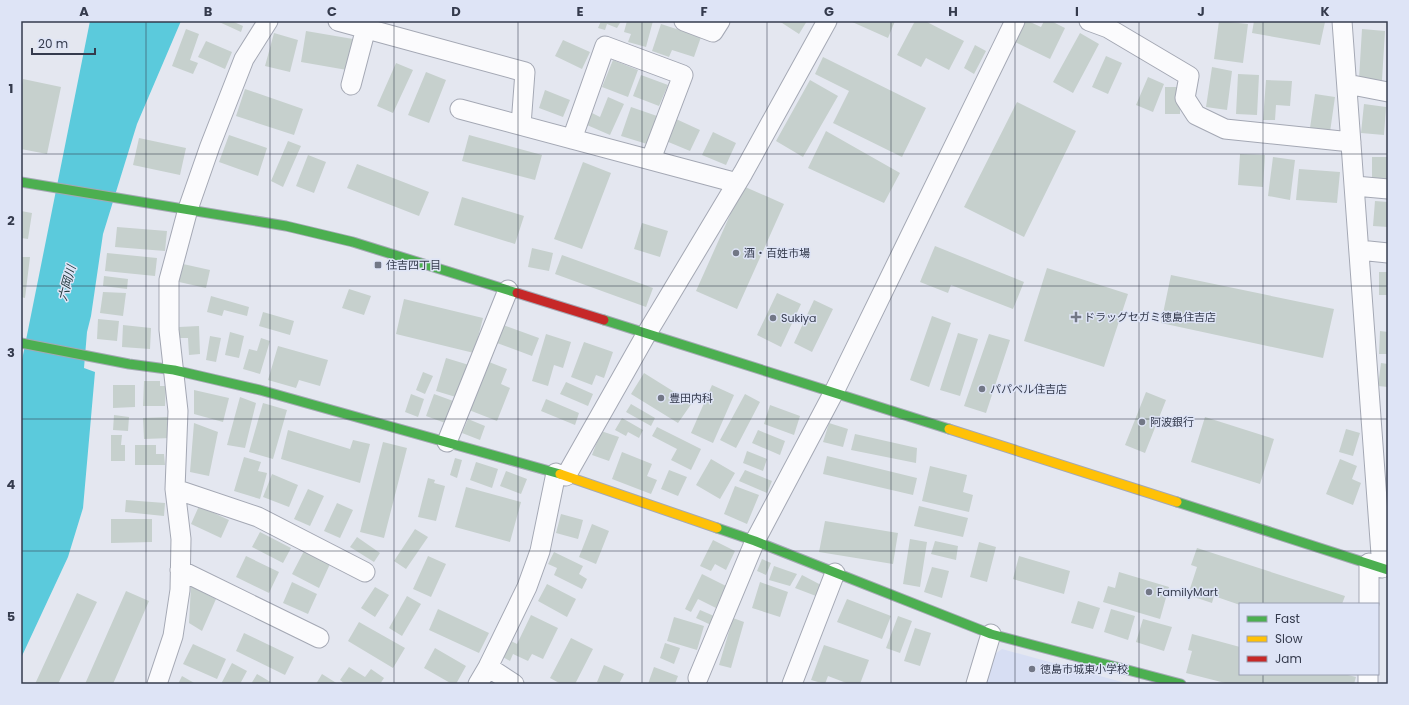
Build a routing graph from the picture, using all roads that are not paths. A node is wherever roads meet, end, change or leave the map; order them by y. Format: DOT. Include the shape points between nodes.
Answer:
graph roads {
  1 [pos="268,21"];
  2 [pos="338,21"];
  3 [pos="684,21"];
  4 [pos="720,21"];
  5 [pos="827,21"];
  6 [pos="1015,21"];
  7 [pos="1089,21"];
  8 [pos="1342,21"];
  9 [pos="366,28"];
  10 [pos="1347,84"];
  11 [pos="351,85"];
  12 [pos="1388,92"];
  13 [pos="460,109"];
  14 [pos="521,125"];
  15 [pos="572,139"];
  16 [pos="1351,142"];
  17 [pos="651,159"];
  18 [pos="21,182"];
  19 [pos="737,183"];
  20 [pos="1355,186"];
  21 [pos="1388,189"];
  22 [pos="188,209"];
  23 [pos="1359,250"];
  24 [pos="1388,253"];
  25 [pos="508,290"];
  26 [pos="647,333"];
  27 [pos="21,343"];
  28 [pos="174,370"];
  29 [pos="834,392"];
  30 [pos="447,442"];
  31 [pos="561,475"];
  32 [pos="175,489"];
  33 [pos="755,541"];
  34 [pos="1380,567"];
  35 [pos="180,570"];
  36 [pos="365,572"];
  37 [pos="835,573"];
  38 [pos="1369,603"];
  39 [pos="992,634"];
  40 [pos="319,638"];
  41 [pos="488,666"];
  42 [pos="698,678"];
  43 [pos="156,684"];
  44 [pos="478,684"];
  45 [pos="514,684"];
  46 [pos="792,684"];
  47 [pos="976,684"];
  48 [pos="1181,684"];
  1 -- 22 [label="street" via="244,59"];
  2 -- 9 [label="street"];
  3 -- 4 [label="street" via="714,32"];
  5 -- 19 [label="street"];
  6 -- 29 [label="street"];
  7 -- 16 [label="street" via="1108,28 1188,76 1185,98 1196,114 1225,130"];
  8 -- 10 [label="street"];
  9 -- 11 [label="street"];
  9 -- 14 [label="street" via="525,72"];
  10 -- 12 [label="street"];
  10 -- 16 [label="street"];
  13 -- 14 [label="street"];
  14 -- 15 [label="street"];
  15 -- 17 [label="street"];
  15 -- 17 [label="street" via="605,46 683,75"];
  16 -- 20 [label="street"];
  17 -- 19 [label="street"];
  18 -- 22 [label="street"];
  19 -- 26 [label="street"];
  20 -- 21 [label="street"];
  20 -- 23 [label="street"];
  22 -- 25 [label="street" via="286,226 353,242"];
  22 -- 28 [label="street" via="169,280 169,330"];
  23 -- 24 [label="street"];
  23 -- 34 [label="street"];
  25 -- 26 [label="street"];
  25 -- 30 [label="street"];
  26 -- 29 [label="street"];
  26 -- 31 [label="street"];
  27 -- 28 [label="street"];
  28 -- 30 [label="street" via="260,390"];
  28 -- 32 [label="street" via="178,411"];
  29 -- 33 [label="street"];
  29 -- 34 [label="street"];
  30 -- 31 [label="street"];
  31 -- 33 [label="street"];
  31 -- 41 [label="street" via="540,552 527,587"];
  32 -- 35 [label="street" via="181,539"];
  32 -- 36 [label="street" via="258,517"];
  33 -- 37 [label="street"];
  33 -- 42 [label="street"];
  34 -- 38 [label="street"];
  35 -- 40 [label="street"];
  35 -- 43 [label="street" via="180,590 173,636"];
  37 -- 39 [label="street"];
  37 -- 46 [label="street"];
  39 -- 47 [label="street"];
  39 -- 48 [label="street"];
  41 -- 44 [label="street"];
  41 -- 45 [label="street"];
}
